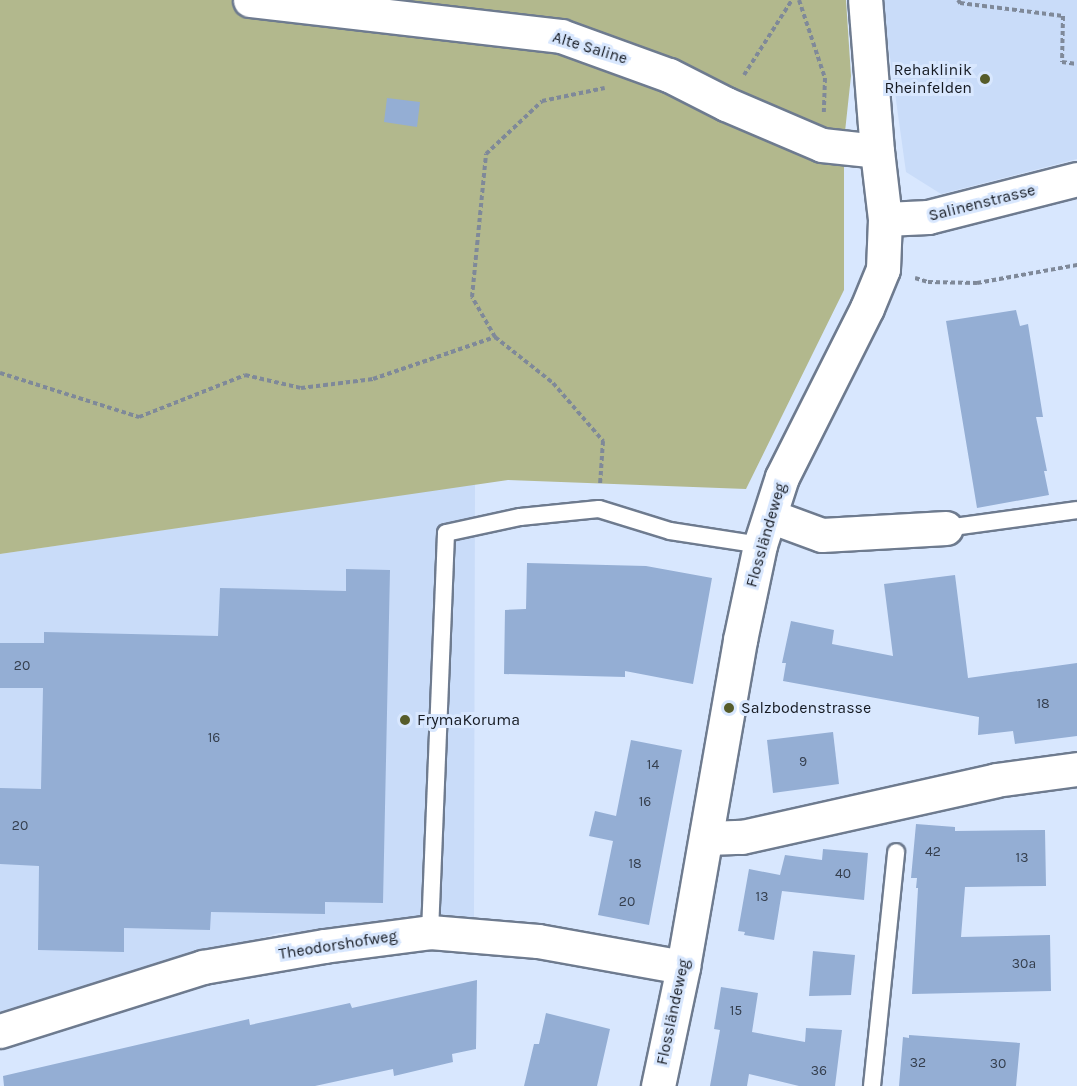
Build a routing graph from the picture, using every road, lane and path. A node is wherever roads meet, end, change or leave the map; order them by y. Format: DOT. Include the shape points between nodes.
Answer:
graph roads {
  1 [pos="250,0"];
  2 [pos="792,0"];
  3 [pos="799,0"];
  4 [pos="865,0"];
  5 [pos="958,0"];
  6 [pos="1077,64"];
  7 [pos="611,87"];
  8 [pos="726,104"];
  9 [pos="822,145"];
  10 [pos="877,151"];
  11 [pos="1077,179"];
  12 [pos="885,219"];
  13 [pos="1077,266"];
  14 [pos="883,269"];
  15 [pos="495,337"];
  16 [pos="0,373"];
  17 [pos="599,509"];
  18 [pos="1077,510"];
  19 [pos="946,528"];
  20 [pos="765,530"];
  21 [pos="1077,769"];
  22 [pos="707,838"];
  23 [pos="897,852"];
  24 [pos="430,932"];
  25 [pos="683,967"];
  26 [pos="0,1031"];
  27 [pos="658,1086"];
  28 [pos="872,1086"];
  1 -- 8 [label="street, Alte Saline" via="561,36 669,75"];
  2 -- 8 [label="path"];
  3 -- 9 [label="path" via="825,78"];
  4 -- 10 [label="street, Flossländeweg"];
  5 -- 6 [label="path" via="1063,16 1062,62"];
  7 -- 15 [label="path" via="542,101 486,154 472,297"];
  8 -- 9 [label="street, Alte Saline"];
  9 -- 10 [label="street, Alte Saline"];
  10 -- 12 [label="street, Flossländeweg"];
  11 -- 12 [label="street, Salinenstrasse" via="928,218"];
  12 -- 14 [label="street, Flossländeweg"];
  13 -- 14 [label="path" via="977,283 928,282"];
  14 -- 20 [label="street, Flossländeweg" via="782,477"];
  15 -- 16 [label="path" via="373,379 301,388 245,375 139,417"];
  15 -- 17 [label="path" via="553,383 603,441"];
  17 -- 20 [label="lane" via="670,531"];
  17 -- 24 [label="lane" via="520,517 446,533"];
  18 -- 19 [label="lane"];
  19 -- 20 [label="street" via="822,535"];
  20 -- 22 [label="street, Flossländeweg" via="740,640"];
  21 -- 22 [label="street" via="996,780 742,837"];
  22 -- 25 [label="street, Flossländeweg"];
  23 -- 28 [label="lane"];
  24 -- 25 [label="street, Theodorshofweg" via="538,941"];
  24 -- 26 [label="street, Theodorshofweg" via="203,968"];
  25 -- 27 [label="street, Flossländeweg"];
}
